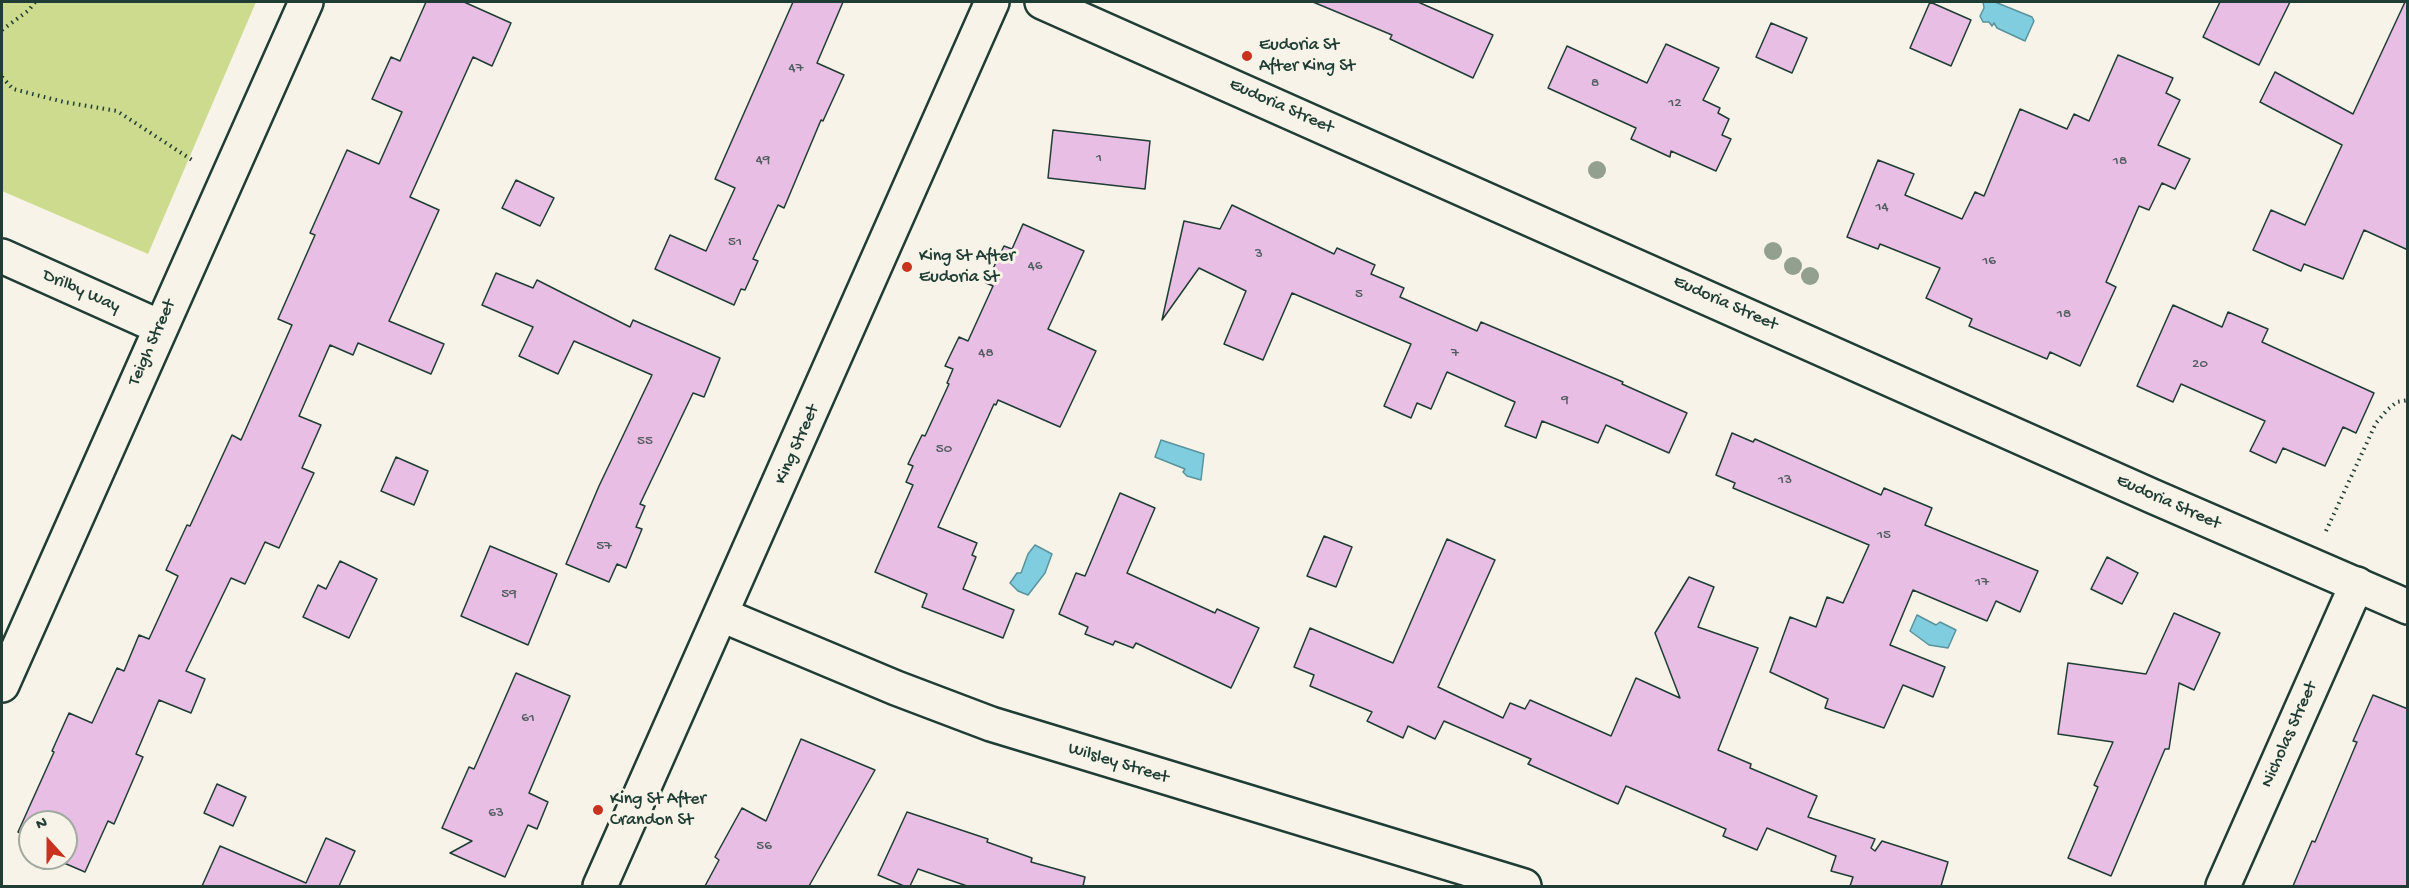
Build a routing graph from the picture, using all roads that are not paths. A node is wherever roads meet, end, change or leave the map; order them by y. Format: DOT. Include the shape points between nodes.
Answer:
graph roads {
  1 [pos="306,2"];
  2 [pos="992,2"];
  3 [pos="1042,2"];
  4 [pos="2,256"];
  5 [pos="160,327"];
  6 [pos="2357,584"];
  7 [pos="2408,607"];
  8 [pos="722,615"];
  9 [pos="2,685"];
  10 [pos="600,886"];
  11 [pos="1524,886"];
  12 [pos="2223,886"];
  1 -- 5 [label="main road, Teigh Street"];
  2 -- 8 [label="main road, King Street"];
  3 -- 6 [label="main road, Eudoria Street"];
  4 -- 5 [label="main road, Drilby Way"];
  5 -- 9 [label="main road, Teigh Street"];
  6 -- 7 [label="main road, Eudoria Street"];
  6 -- 12 [label="main road, Nicholas Street"];
  8 -- 10 [label="main road, King Street"];
  8 -- 11 [label="main road, Wilsley Street" via="991,724"];
}
